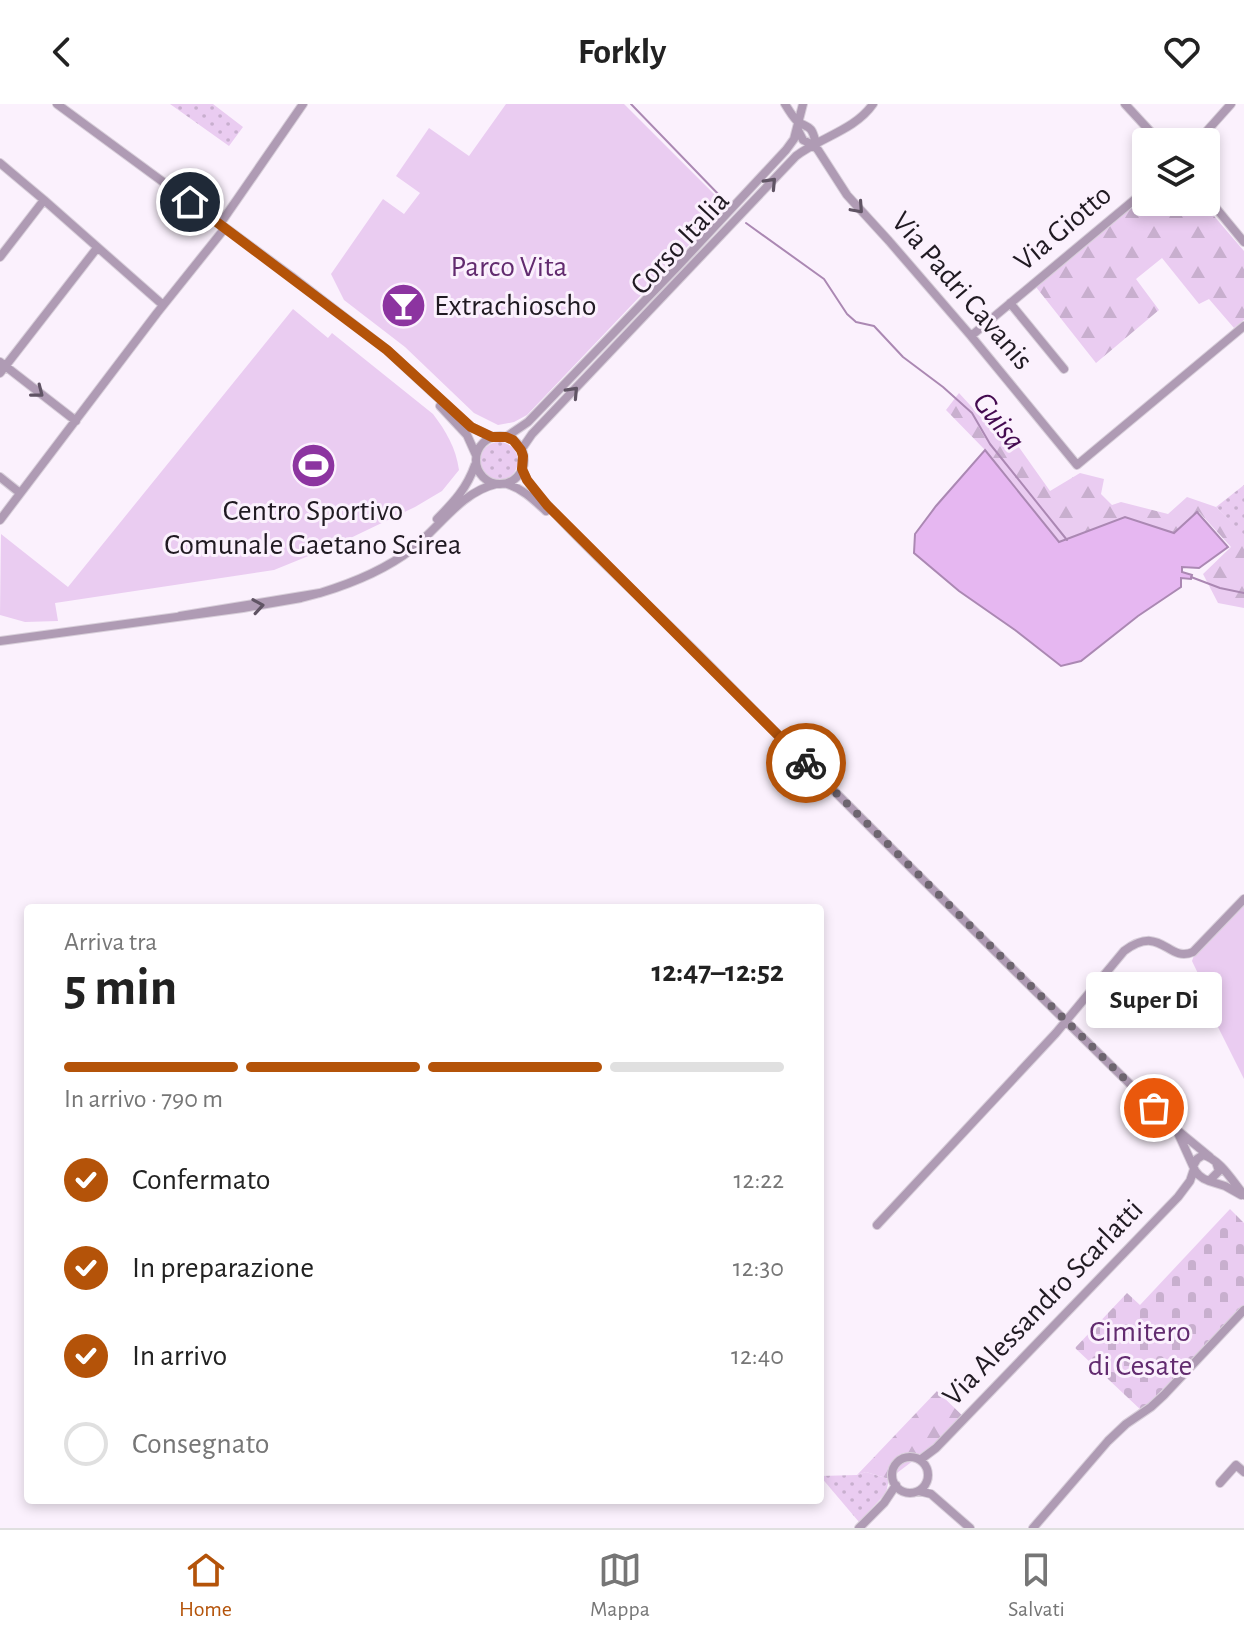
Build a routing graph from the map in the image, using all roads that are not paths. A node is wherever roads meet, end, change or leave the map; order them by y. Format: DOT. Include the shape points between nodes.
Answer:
graph roads {
  1 [pos="57,104"];
  2 [pos="303,104"];
  3 [pos="785,104"];
  4 [pos="803,104"];
  5 [pos="873,104"];
  6 [pos="1125,104"];
  7 [pos="1231,104"];
  8 [pos="797,124"];
  9 [pos="1147,128"];
  10 [pos="1210,128"];
  11 [pos="813,145"];
  12 [pos="0,163"];
  13 [pos="44,200"];
  14 [pos="1132,202"];
  15 [pos="1220,213"];
  16 [pos="222,226"];
  17 [pos="1244,242"];
  18 [pos="97,248"];
  19 [pos="0,257"];
  20 [pos="1010,303"];
  21 [pos="163,305"];
  22 [pos="1244,326"];
  23 [pos="971,336"];
  24 [pos="387,350"];
  25 [pos="2,367"];
  26 [pos="1064,369"];
  27 [pos="76,421"];
  28 [pos="492,437"];
  29 [pos="506,437"];
  30 [pos="521,450"];
  31 [pos="476,460"];
  32 [pos="522,469"];
  33 [pos="0,477"];
  34 [pos="496,484"];
  35 [pos="507,484"];
  36 [pos="20,493"];
  37 [pos="0,520"];
  38 [pos="595,554"];
  39 [pos="386,565"];
  40 [pos="0,643"];
  41 [pos="1244,899"];
  42 [pos="1065,1020"];
  43 [pos="1176,1129"];
  44 [pos="1213,1160"];
  45 [pos="1194,1167"];
  46 [pos="1208,1180"];
  47 [pos="1183,1191"];
  48 [pos="1244,1195"];
  49 [pos="877,1225"];
  50 [pos="1244,1310"];
  51 [pos="923,1463"];
  52 [pos="1244,1472"];
  53 [pos="927,1483"];
  54 [pos="1220,1483"];
  55 [pos="899,1488"];
  56 [pos="919,1491"];
  57 [pos="931,1494"];
  58 [pos="859,1528"];
  59 [pos="970,1528"];
  60 [pos="1033,1528"];
  1 -- 16 [label="street"];
  2 -- 16 [label="street"];
  3 -- 8 [label="street, Via Padri Cavanis"];
  4 -- 8 [label="street"];
  5 -- 11 [label="street, Corso Italia" via="850,126"];
  6 -- 9 [label="street"];
  7 -- 10 [label="street"];
  8 -- 11 [label="street, Via Padri Cavanis" via="811,130"];
  8 -- 29 [label="street, Corso Italia" via="794,139 678,266 528,422"];
  11 -- 23 [label="street, Via Padri Cavanis, one-way" via="857,207"];
  30 -- 11 [label="street, Corso Italia, one-way" via="796,156"];
  12 -- 13 [label="street"];
  13 -- 18 [label="street"];
  13 -- 19 [label="street"];
  14 -- 20 [label="street, Via Giotto"];
  15 -- 17 [label="street"];
  16 -- 21 [label="street"];
  16 -- 24 [label="street"];
  18 -- 21 [label="street"];
  18 -- 25 [label="street"];
  20 -- 23 [label="street, Via Giotto"];
  20 -- 26 [label="street, Via Giotto"];
  21 -- 27 [label="street"];
  22 -- 23 [label="street, Via Padri Cavanis" via="1077,465"];
  24 -- 28 [label="street" via="460,418"];
  24 -- 31 [label="street" via="463,430"];
  25 -- 27 [label="street, one-way"];
  27 -- 36 [label="street"];
  28 -- 29 [label="street"];
  28 -- 31 [label="street" via="481,445"];
  29 -- 30 [label="street"];
  30 -- 32 [label="street"];
  31 -- 34 [label="street" via="482,478"];
  31 -- 39 [label="street" via="461,494"];
  32 -- 35 [label="street"];
  32 -- 38 [label="street" via="534,490"];
  33 -- 36 [label="street"];
  34 -- 35 [label="street"];
  34 -- 39 [label="street" via="469,496"];
  35 -- 38 [label="street" via="526,493"];
  36 -- 37 [label="street"];
  38 -- 42 [label="street"];
  39 -- 40 [label="street" via="356,581 273,603"];
  41 -- 42 [label="street" via="1185,956 1163,943 1135,943"];
  42 -- 43 [label="street"];
  42 -- 49 [label="street"];
  43 -- 44 [label="street"];
  43 -- 45 [label="street"];
  44 -- 45 [label="street" via="1203,1155"];
  44 -- 46 [label="street" via="1219,1171"];
  44 -- 48 [label="street"];
  45 -- 46 [label="street"];
  45 -- 47 [label="street, Via Alessandro Scarlatti"];
  46 -- 47 [label="street, Via Alessandro Scarlatti"];
  46 -- 48 [label="street"];
  47 -- 51 [label="street, Via Alessandro Scarlatti"];
  50 -- 60 [label="street" via="1164,1395 1108,1441"];
  51 -- 53 [label="street"];
  51 -- 55 [label="street" via="911,1457 899,1462 893,1472"];
  52 -- 54 [label="street" via="1236,1465"];
  53 -- 56 [label="street"];
  53 -- 57 [label="street"];
  55 -- 56 [label="street"];
  55 -- 58 [label="street"];
  56 -- 57 [label="street"];
  57 -- 59 [label="street"];
}
